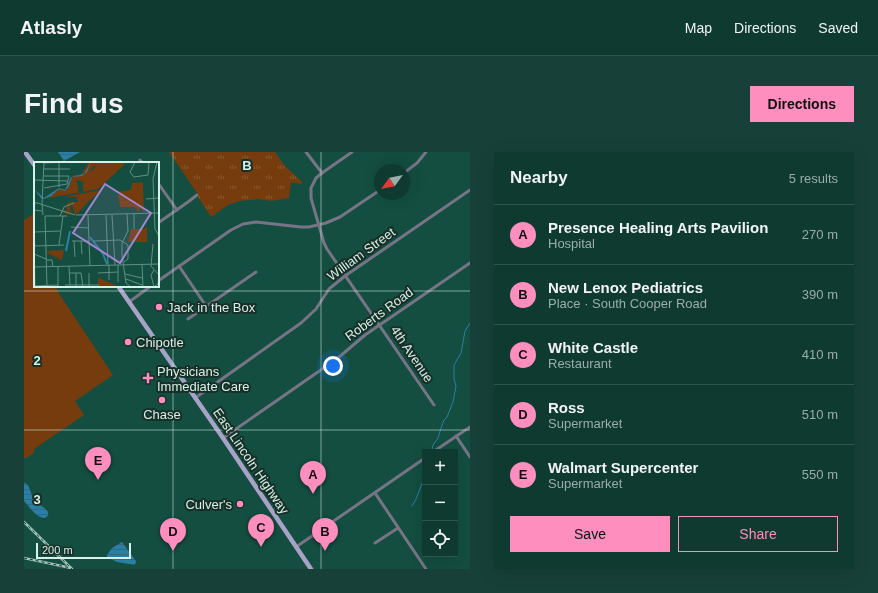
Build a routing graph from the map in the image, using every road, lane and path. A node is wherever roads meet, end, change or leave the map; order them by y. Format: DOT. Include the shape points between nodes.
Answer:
graph roads {
  1 [pos="25,152"];
  2 [pos="306,152"];
  3 [pos="352,152"];
  4 [pos="426,152"];
  5 [pos="34,165"];
  6 [pos="410,168"];
  7 [pos="322,173"];
  8 [pos="159,184"];
  9 [pos="470,190"];
  10 [pos="374,194"];
  11 [pos="197,195"];
  12 [pos="177,210"];
  13 [pos="159,222"];
  14 [pos="319,225"];
  15 [pos="470,263"];
  16 [pos="179,266"];
  17 [pos="256,272"];
  18 [pos="345,276"];
  19 [pos="159,280"];
  20 [pos="119,287"];
  21 [pos="151,287"];
  22 [pos="129,302"];
  23 [pos="206,306"];
  24 [pos="188,318"];
  25 [pos="380,325"];
  26 [pos="195,398"];
  27 [pos="434,405"];
  28 [pos="470,427"];
  29 [pos="456,436"];
  30 [pos="223,438"];
  31 [pos="437,449"];
  32 [pos="470,457"];
  33 [pos="422,460"];
  34 [pos="375,493"];
  35 [pos="398,528"];
  36 [pos="375,543"];
  37 [pos="296,547"];
  38 [pos="311,569"];
  39 [pos="426,569"];
  1 -- 5 [label="main road"];
  2 -- 7 [label="street"];
  3 -- 7 [label="street"];
  4 -- 6 [label="street"];
  7 -- 14 [label="street, 4th Avenue" via="316,178 310,192"];
  8 -- 12 [label="street"];
  9 -- 18 [label="street, William Street"];
  10 -- 14 [label="street" via="340,217"];
  11 -- 12 [label="street"];
  12 -- 13 [label="street"];
  14 -- 16 [label="street" via="301,227 256,222 243,224"];
  14 -- 18 [label="street, 4th Avenue" via="327,249"];
  15 -- 25 [label="street, Roberts Road"];
  16 -- 19 [label="street"];
  16 -- 23 [label="street"];
  17 -- 23 [label="street"];
  18 -- 25 [label="street, 4th Avenue"];
  18 -- 26 [label="street, William Street" via="329,289 316,308 301,322"];
  20 -- 22 [label="main road, East Lincoln Highway"];
  21 -- 22 [label="street"];
  22 -- 26 [label="main road, East Lincoln Highway"];
  23 -- 24 [label="street"];
  25 -- 27 [label="street, 4th Avenue"];
  25 -- 30 [label="street, Roberts Road" via="338,358"];
  26 -- 30 [label="main road, East Lincoln Highway"];
  28 -- 29 [label="street"];
  29 -- 31 [label="street"];
  29 -- 32 [label="street"];
  30 -- 37 [label="main road, East Lincoln Highway"];
  33 -- 34 [label="street"];
  34 -- 35 [label="street"];
  34 -- 37 [label="street"];
  35 -- 36 [label="street"];
  35 -- 39 [label="street"];
  37 -- 38 [label="main road, East Lincoln Highway"];
}
